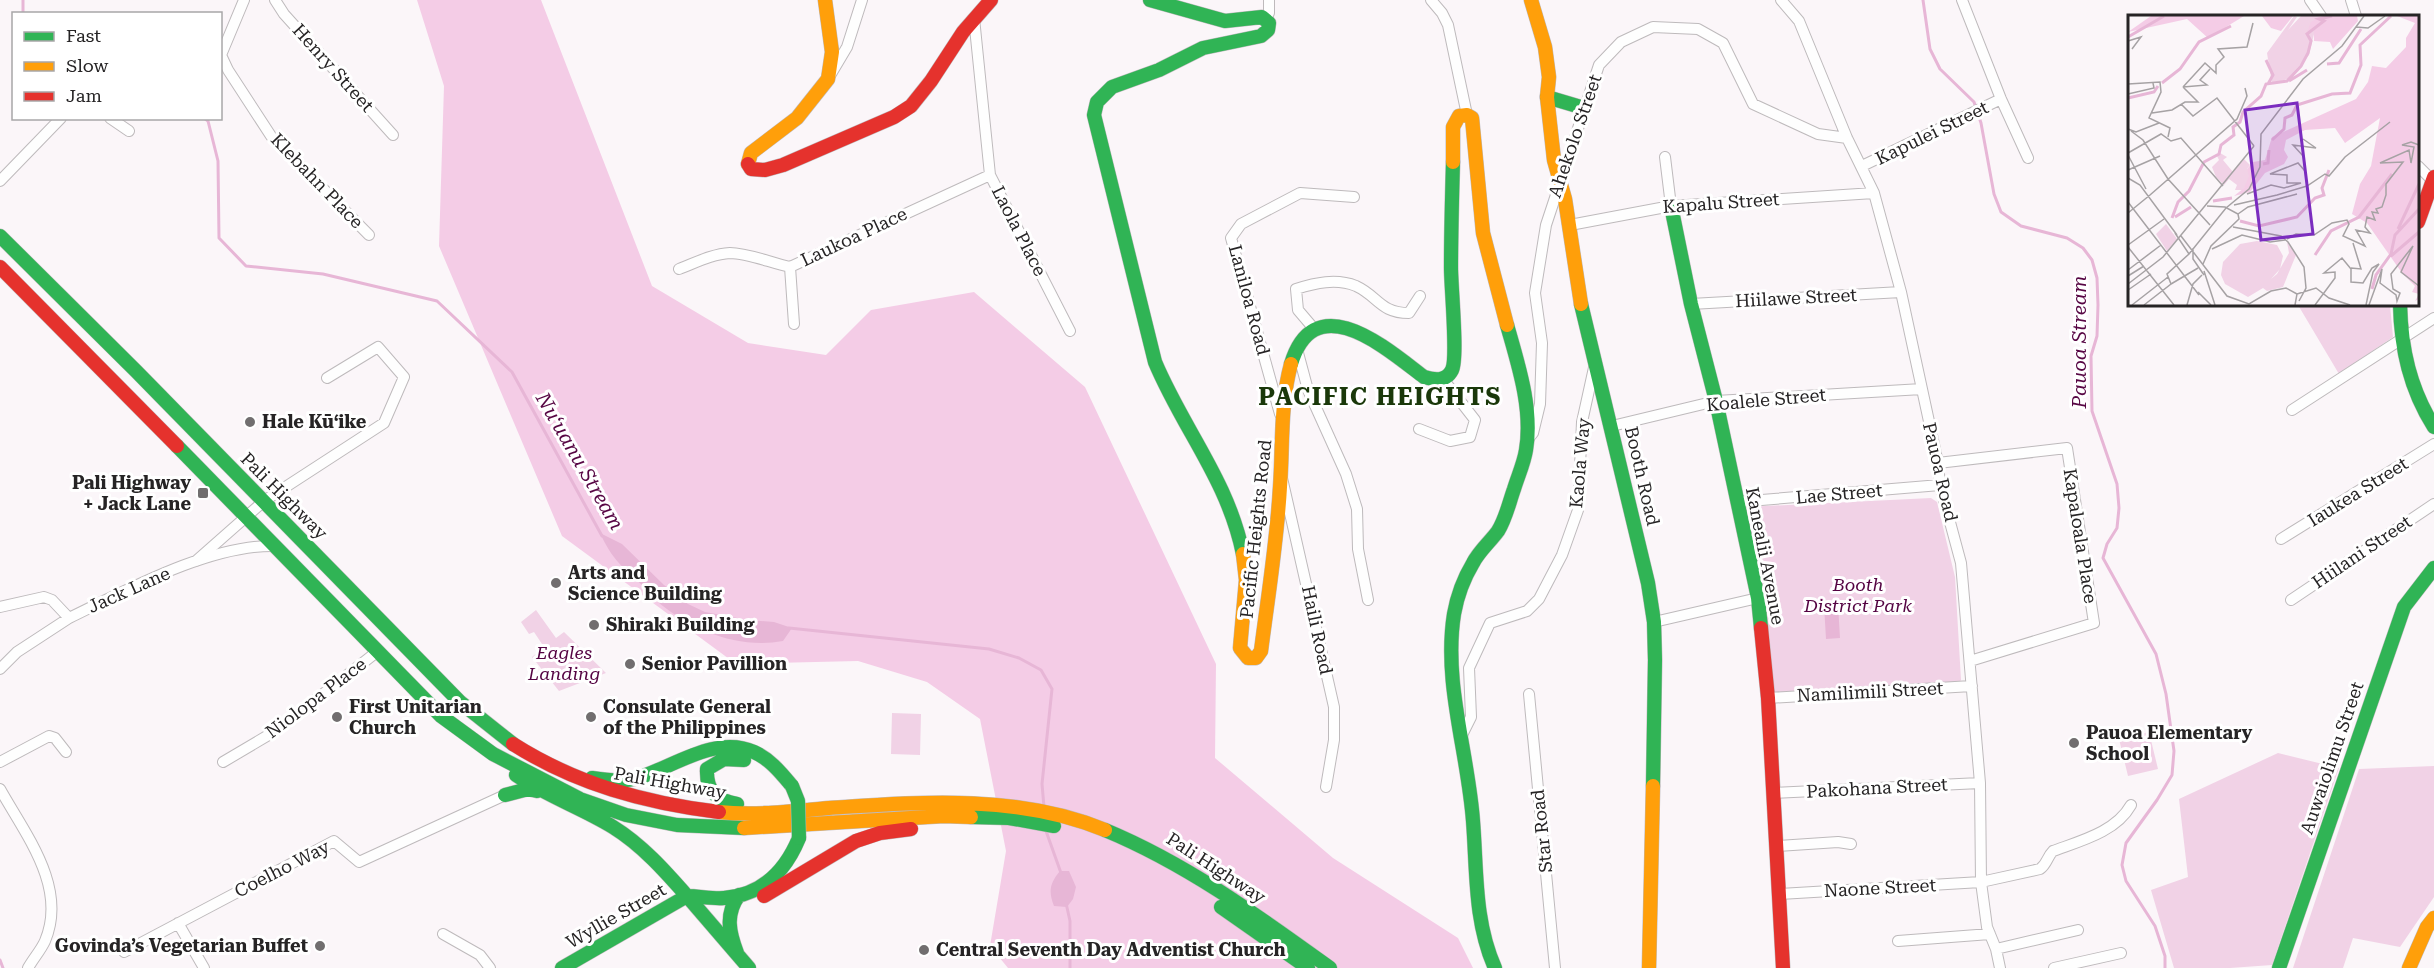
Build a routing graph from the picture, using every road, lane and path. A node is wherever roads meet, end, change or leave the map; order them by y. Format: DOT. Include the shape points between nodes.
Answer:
graph roads {
  1 [pos="244,0"];
  2 [pos="275,0"];
  3 [pos="825,0"];
  4 [pos="862,0"];
  5 [pos="991,0"];
  6 [pos="1150,0"];
  7 [pos="1269,0"];
  8 [pos="1431,0"];
  9 [pos="1531,0"];
  10 [pos="1781,0"];
  11 [pos="1962,0"];
  12 [pos="2310,0"];
  13 [pos="2351,0"];
  14 [pos="2320,15"];
  15 [pos="2356,15"];
  16 [pos="974,18"];
  17 [pos="1266,18"];
  18 [pos="222,53"];
  19 [pos="222,57"];
  20 [pos="830,74"];
  21 [pos="1547,97"];
  22 [pos="2001,99"];
  23 [pos="1584,108"];
  24 [pos="1467,115"];
  25 [pos="60,120"];
  26 [pos="113,120"];
  27 [pos="129,131"];
  28 [pos="393,135"];
  29 [pos="1847,138"];
  30 [pos="1665,157"];
  31 [pos="2028,158"];
  32 [pos="1862,166"];
  33 [pos="2419,167"];
  34 [pos="990,174"];
  35 [pos="1560,178"];
  36 [pos="2433,180"];
  37 [pos="0,182"];
  38 [pos="1874,193"];
  39 [pos="1354,197"];
  40 [pos="1671,206"];
  41 [pos="2419,215"];
  42 [pos="1570,225"];
  43 [pos="369,235"];
  44 [pos="0,236"];
  45 [pos="0,267"];
  46 [pos="790,267"];
  47 [pos="679,269"];
  48 [pos="1900,292"];
  49 [pos="1420,296"];
  50 [pos="1691,304"];
  51 [pos="2400,306"];
  52 [pos="2434,318"];
  53 [pos="794,324"];
  54 [pos="1315,330"];
  55 [pos="1070,331"];
  56 [pos="2402,338"];
  57 [pos="1297,349"];
  58 [pos="1595,360"];
  59 [pos="327,378"];
  60 [pos="1443,379"];
  61 [pos="1922,389"];
  62 [pos="1716,401"];
  63 [pos="2292,410"];
  64 [pos="1284,426"];
  65 [pos="1612,426"];
  66 [pos="2434,427"];
  67 [pos="1419,429"];
  68 [pos="1528,440"];
  69 [pos="2434,444"];
  70 [pos="1938,463"];
  71 [pos="1281,475"];
  72 [pos="1940,486"];
  73 [pos="264,501"];
  74 [pos="1737,502"];
  75 [pos="2434,504"];
  76 [pos="248,517"];
  77 [pos="2282,539"];
  78 [pos="276,546"];
  79 [pos="196,561"];
  80 [pos="2434,568"];
  81 [pos="1758,598"];
  82 [pos="1368,600"];
  83 [pos="2291,600"];
  84 [pos="0,607"];
  85 [pos="69,618"];
  86 [pos="1654,622"];
  87 [pos="378,651"];
  88 [pos="1970,661"];
  89 [pos="0,669"];
  90 [pos="1972,687"];
  91 [pos="1529,694"];
  92 [pos="1768,698"];
  93 [pos="1461,737"];
  94 [pos="66,752"];
  95 [pos="493,754"];
  96 [pos="0,762"];
  97 [pos="223,762"];
  98 [pos="506,768"];
  99 [pos="550,768"];
  100 [pos="1980,783"];
  101 [pos="1326,787"];
  102 [pos="788,788"];
  103 [pos="0,789"];
  104 [pos="537,790"];
  105 [pos="1773,793"];
  106 [pos="505,795"];
  107 [pos="2131,805"];
  108 [pos="807,809"];
  109 [pos="1010,812"];
  110 [pos="1057,820"];
  111 [pos="795,836"];
  112 [pos="1851,844"];
  113 [pos="1777,846"];
  114 [pos="1981,882"];
  115 [pos="1780,894"];
  116 [pos="739,895"];
  117 [pos="687,896"];
  118 [pos="2434,918"];
  119 [pos="178,923"];
  120 [pos="2078,930"];
  121 [pos="443,934"];
  122 [pos="1990,934"];
  123 [pos="1898,941"];
  124 [pos="1996,949"];
  125 [pos="124,952"];
  126 [pos="737,953"];
  127 [pos="2121,953"];
  128 [pos="28,968"];
  129 [pos="204,968"];
  130 [pos="490,968"];
  131 [pos="562,968"];
  132 [pos="750,968"];
  133 [pos="1308,968"];
  134 [pos="1330,968"];
  135 [pos="1495,968"];
  136 [pos="1555,968"];
  137 [pos="1649,968"];
  138 [pos="1783,968"];
  139 [pos="2000,968"];
  140 [pos="2054,968"];
  141 [pos="2279,968"];
  142 [pos="2409,968"];
  1 -- 18 [label="street, Klebahn Place"];
  2 -- 28 [label="street, Henry Street"];
  3 -- 20 [label="main road" via="831,39"];
  4 -- 20 [label="street" via="847,47"];
  5 -- 16 [label="main road"];
  6 -- 17 [label="main road" via="1212,19"];
  7 -- 17 [label="street"];
  8 -- 24 [label="street" via="1448,25"];
  9 -- 21 [label="main road, Booth Road" via="1545,47"];
  10 -- 29 [label="street, Pauoa Road" via="1799,21"];
  11 -- 22 [label="street"];
  12 -- 14 [label="street"];
  13 -- 15 [label="street"];
  16 -- 20 [label="main road" via="911,106 783,165 751,169 747,163 751,153 796,118"];
  16 -- 34 [label="street, Laola Place"];
  17 -- 71 [label="main road, Pacific Heights Road" via="1269,27 1264,35 1203,48 1112,87 1096,102 1094,115 1155,362 1209,463 1240,540 1246,596 1240,648 1248,658 1256,658 1261,651"];
  19 -- 43 [label="street, Klebahn Place" via="271,136"];
  21 -- 23 [label="main road"];
  21 -- 35 [label="main road, Booth Road" via="1554,160"];
  22 -- 31 [label="street"];
  22 -- 32 [label="street, Kapulei Street"];
  23 -- 29 [label="street, Ahekolo Street" via="1599,65 1621,42 1653,27 1698,29 1723,43 1753,104 1818,134"];
  23 -- 35 [label="street, Ahekolo Street"];
  24 -- 60 [label="main road" via="1459,116 1453,127 1451,269 1455,355 1452,370"];
  24 -- 68 [label="main road" via="1474,123 1483,232 1519,368"];
  25 -- 37 [label="street"];
  26 -- 27 [label="street"];
  29 -- 32 [label="street, Pauoa Road"];
  30 -- 40 [label="street, Kanealii Avenue"];
  32 -- 38 [label="street, Pauoa Road"];
  33 -- 36 [label="street"];
  34 -- 46 [label="street, Laukoa Place"];
  34 -- 55 [label="street, Laola Place"];
  35 -- 42 [label="main road, Booth Road"];
  35 -- 68 [label="street, Ahekolo Street" via="1546,225 1536,293 1542,343 1540,404"];
  36 -- 41 [label="main road"];
  38 -- 40 [label="street, Kapalu Street"];
  38 -- 48 [label="street, Pauoa Road"];
  39 -- 64 [label="street, Laniloa Road" via="1300,193 1241,224 1231,238"];
  40 -- 42 [label="street, Kapalu Street"];
  40 -- 50 [label="main road, Kanealii Avenue"];
  42 -- 58 [label="main road, Booth Road"];
  44 -- 73 [label="main road, Pali Highway"];
  45 -- 76 [label="main road, Pali Highway"];
  46 -- 47 [label="street, Laukoa Place" via="730,253"];
  46 -- 53 [label="street"];
  48 -- 50 [label="street, Hiilawe Street"];
  48 -- 61 [label="street, Pauoa Road"];
  49 -- 54 [label="street" via="1409,313 1394,313 1355,286 1322,281 1296,289 1298,310"];
  50 -- 62 [label="main road, Kanealii Avenue"];
  51 -- 56 [label="main road"];
  52 -- 56 [label="street"];
  54 -- 57 [label="main road, Pacific Heights Road"];
  54 -- 60 [label="main road" via="1330,325 1346,326 1424,377"];
  56 -- 63 [label="street"];
  56 -- 66 [label="main road" via="2416,393"];
  57 -- 64 [label="main road, Pacific Heights Road" via="1288,381"];
  57 -- 82 [label="street" via="1308,390 1346,474 1357,509 1358,549"];
  58 -- 65 [label="main road, Booth Road"];
  58 -- 93 [label="street, Kaola Way" via="1582,422 1578,510 1562,555 1539,598 1527,611 1490,623 1469,668 1471,717"];
  59 -- 73 [label="street, Jack Lane" via="378,347 404,377 384,423"];
  60 -- 67 [label="street" via="1475,420 1470,437 1450,441"];
  61 -- 62 [label="street, Koalele Street"];
  61 -- 70 [label="street, Pauoa Road"];
  62 -- 65 [label="street, Koalele Street"];
  62 -- 74 [label="main road, Kanealii Avenue"];
  64 -- 71 [label="main road, Pacific Heights Road"];
  65 -- 86 [label="main road, Booth Road"];
  68 -- 93 [label="main road" via="1504,520 1473,562 1456,602 1450,666"];
  69 -- 77 [label="street, Iaukea Street"];
  70 -- 72 [label="street, Pauoa Road"];
  70 -- 88 [label="street, Kapaloala Place" via="2067,448 2094,623"];
  71 -- 101 [label="street, Haili Road" via="1334,707 1334,740"];
  72 -- 74 [label="street, Lae Street"];
  72 -- 88 [label="street, Pauoa Road" via="1962,563"];
  73 -- 76 [label="street, Jack Lane"];
  73 -- 99 [label="main road, Pali Highway" via="460,702 492,730"];
  74 -- 81 [label="main road, Kanealii Avenue"];
  75 -- 83 [label="street, Hiilani Street"];
  76 -- 78 [label="main road, Pali Highway"];
  76 -- 79 [label="street, Jack Lane"];
  78 -- 79 [label="street, Jack Lane" via="236,550"];
  78 -- 87 [label="main road, Pali Highway"];
  79 -- 85 [label="street, Jack Lane"];
  80 -- 141 [label="main road, Auwaiolimu Street" via="2404,607"];
  81 -- 86 [label="street"];
  81 -- 92 [label="main road, Kanealii Avenue"];
  84 -- 85 [label="street, Jack Lane" via="44,597"];
  85 -- 89 [label="street" via="17,652"];
  86 -- 137 [label="main road, Booth Road"];
  87 -- 95 [label="main road, Pali Highway" via="441,716"];
  87 -- 97 [label="street, Niolopa Place" via="277,730"];
  88 -- 90 [label="street, Pauoa Road"];
  90 -- 92 [label="street, Namilimili Street"];
  90 -- 100 [label="street, Pauoa Road"];
  91 -- 136 [label="street, Star Road"];
  92 -- 105 [label="main road, Kanealii Avenue"];
  93 -- 135 [label="main road" via="1473,820 1479,912"];
  94 -- 96 [label="street" via="49,736"];
  95 -- 98 [label="main road"];
  95 -- 109 [label="main road, Pali Highway" via="580,799 626,815 677,825 741,828"];
  98 -- 104 [label="main road"];
  98 -- 106 [label="main road" via="511,781"];
  99 -- 102 [label="main road" via="588,777 634,779 716,747 731,746 769,760"];
  99 -- 108 [label="main road, Pali Highway" via="592,787 630,798 737,813"];
  100 -- 105 [label="street, Pakohana Street"];
  100 -- 114 [label="street, Pauoa Road"];
  102 -- 108 [label="main road" via="750,761 727,757 707,769 707,786 717,800"];
  102 -- 111 [label="main road, bridge" via="798,801"];
  103 -- 128 [label="street" via="39,860 52,895 45,942"];
  104 -- 106 [label="main road"];
  104 -- 117 [label="main road" via="613,827 640,846"];
  105 -- 113 [label="main road, Kanealii Avenue"];
  106 -- 119 [label="street, Coelho Way" via="359,862 334,841"];
  107 -- 114 [label="street, Naone Street" via="2109,828 2053,851 2040,869"];
  108 -- 109 [label="main road, Pali Highway" via="926,804"];
  109 -- 110 [label="main road, Pali Highway"];
  109 -- 116 [label="main road" via="870,835 763,897"];
  110 -- 133 [label="main road, Pali Highway" via="1177,875"];
  110 -- 134 [label="main road, Pali Highway" via="1121,835 1183,866"];
  111 -- 116 [label="main road" via="786,868 769,883"];
  111 -- 117 [label="main road, Wyllie Street" via="763,876 740,886"];
  112 -- 113 [label="street"];
  113 -- 115 [label="main road, Kanealii Avenue"];
  114 -- 115 [label="street, Naone Street"];
  114 -- 122 [label="street, Pauoa Road"];
  115 -- 138 [label="main road, Kanealii Avenue"];
  116 -- 117 [label="main road"];
  116 -- 126 [label="main road" via="727,925"];
  117 -- 126 [label="main road"];
  117 -- 131 [label="main road, Wyllie Street"];
  118 -- 142 [label="main road"];
  119 -- 125 [label="street, Coelho Way"];
  119 -- 129 [label="street"];
  120 -- 124 [label="street"];
  121 -- 130 [label="street" via="480,956"];
  122 -- 123 [label="street"];
  122 -- 124 [label="street, Pauoa Road"];
  124 -- 139 [label="street, Pauoa Road"];
  126 -- 132 [label="main road"];
  127 -- 140 [label="street"];
}
